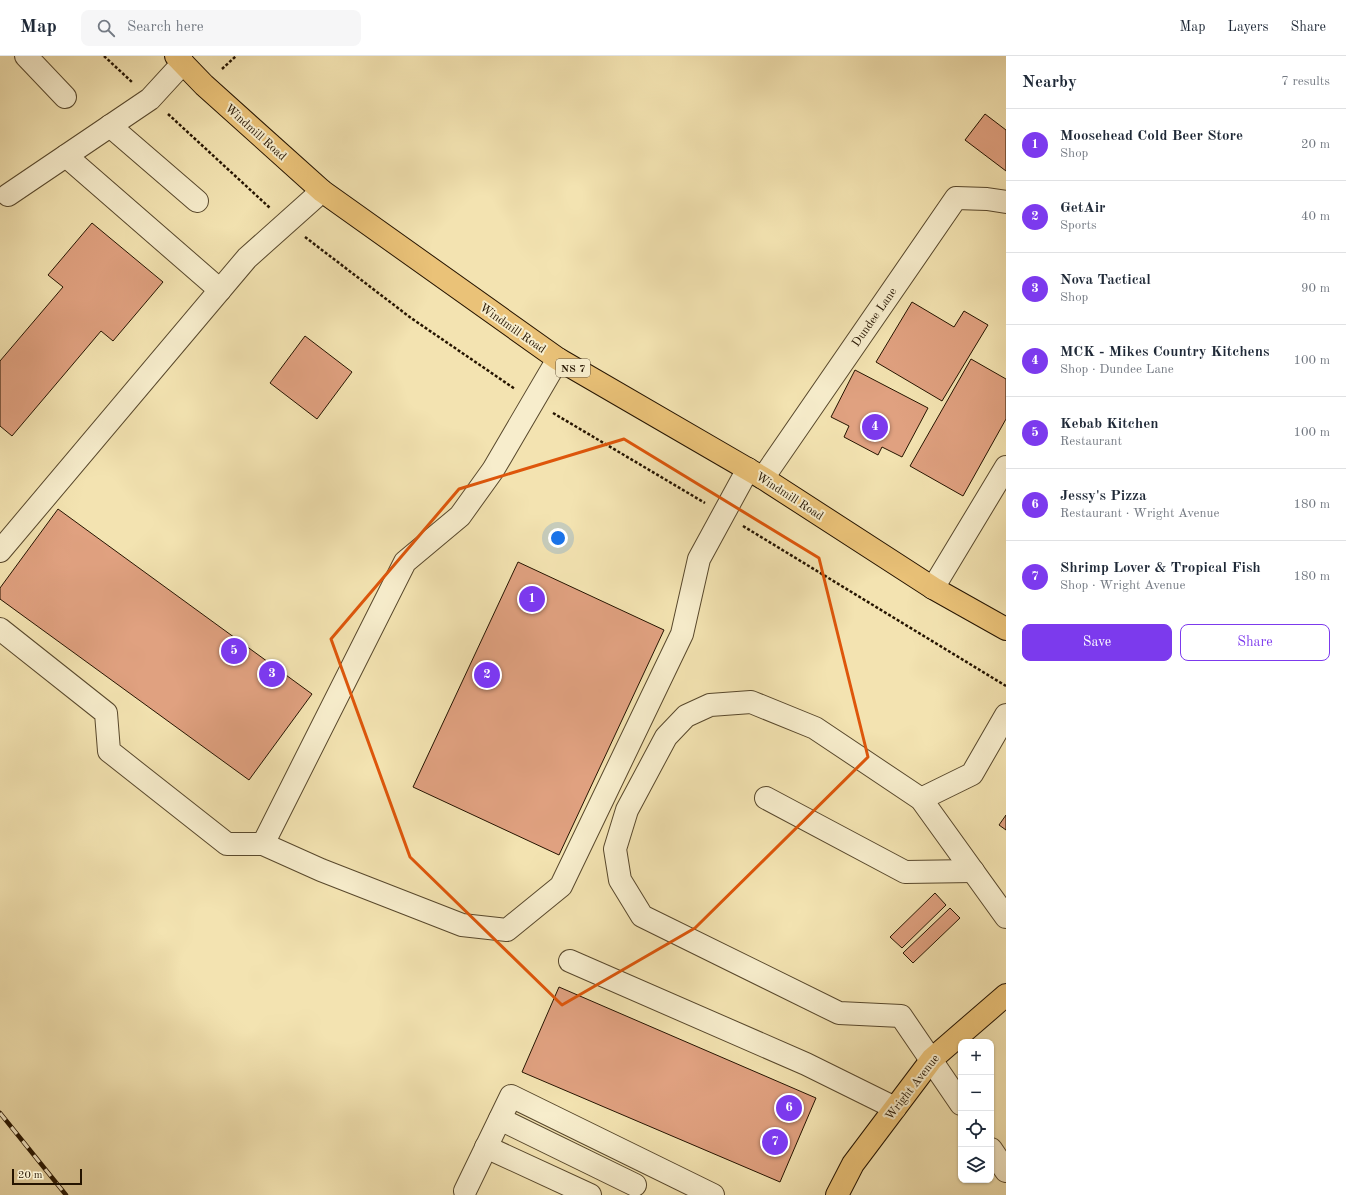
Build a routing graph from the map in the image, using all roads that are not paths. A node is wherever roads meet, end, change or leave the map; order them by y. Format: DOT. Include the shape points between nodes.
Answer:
graph roads {
  1 [pos="26,56"];
  2 [pos="179,59"];
  3 [pos="64,97"];
  4 [pos="110,126"];
  5 [pos="66,156"];
  6 [pos="322,191"];
  7 [pos="8,195"];
  8 [pos="197,202"];
  9 [pos="1006,202"];
  10 [pos="220,290"];
  11 [pos="558,359"];
  12 [pos="1006,467"];
  13 [pos="755,473"];
  14 [pos="0,551"];
  15 [pos="933,588"];
  16 [pos="0,628"];
  17 [pos="1006,629"];
  18 [pos="1006,715"];
  19 [pos="766,798"];
  20 [pos="921,798"];
  21 [pos="263,844"];
  22 [pos="973,871"];
  23 [pos="1006,917"];
  24 [pos="570,961"];
  25 [pos="1006,995"];
  26 [pos="932,1059"];
  27 [pos="958,1099"];
  28 [pos="895,1108"];
  29 [pos="500,1119"];
  30 [pos="486,1147"];
  31 [pos="994,1153"];
  32 [pos="646,1162"];
  33 [pos="1006,1171"];
  34 [pos="633,1190"];
  35 [pos="467,1194"];
  36 [pos="590,1195"];
  37 [pos="713,1195"];
  38 [pos="837,1195"];
  1 -- 3 [label="street"];
  2 -- 4 [label="street" via="150,99"];
  2 -- 6 [label="main road, Windmill Road / NS 7"];
  4 -- 5 [label="street"];
  4 -- 8 [label="street"];
  5 -- 7 [label="street"];
  5 -- 10 [label="street"];
  6 -- 10 [label="street" via="247,258"];
  6 -- 11 [label="main road, Windmill Road / NS 7"];
  9 -- 13 [label="street, Dundee Lane" via="956,198"];
  10 -- 14 [label="street"];
  11 -- 13 [label="main road, Windmill Road / NS 7"];
  11 -- 21 [label="street" via="493,470 460,516 405,562"];
  12 -- 15 [label="street"];
  13 -- 15 [label="main road, Windmill Road / NS 7"];
  13 -- 21 [label="street" via="699,559 682,634 561,886 507,930 462,925 321,870"];
  15 -- 17 [label="main road, Windmill Road / NS 7"];
  16 -- 21 [label="street" via="106,713 109,751 227,844"];
  18 -- 20 [label="street" via="972,774"];
  19 -- 22 [label="street" via="904,872"];
  20 -- 22 [label="street"];
  20 -- 26 [label="street" via="815,728 750,702 710,705 686,716 666,737 627,810 615,850 620,880 642,916 839,1013 901,1016"];
  22 -- 23 [label="street"];
  24 -- 28 [label="street" via="806,1064"];
  25 -- 26 [label="main road, Wright Avenue"];
  26 -- 27 [label="street"];
  26 -- 28 [label="main road, Wright Avenue"];
  28 -- 38 [label="main road, Wright Avenue" via="853,1164"];
  29 -- 30 [label="street"];
  29 -- 32 [label="street" via="511,1096"];
  29 -- 34 [label="street"];
  30 -- 35 [label="street"];
  30 -- 36 [label="street"];
  31 -- 33 [label="street"];
  32 -- 34 [label="street"];
  32 -- 37 [label="street"];
}
